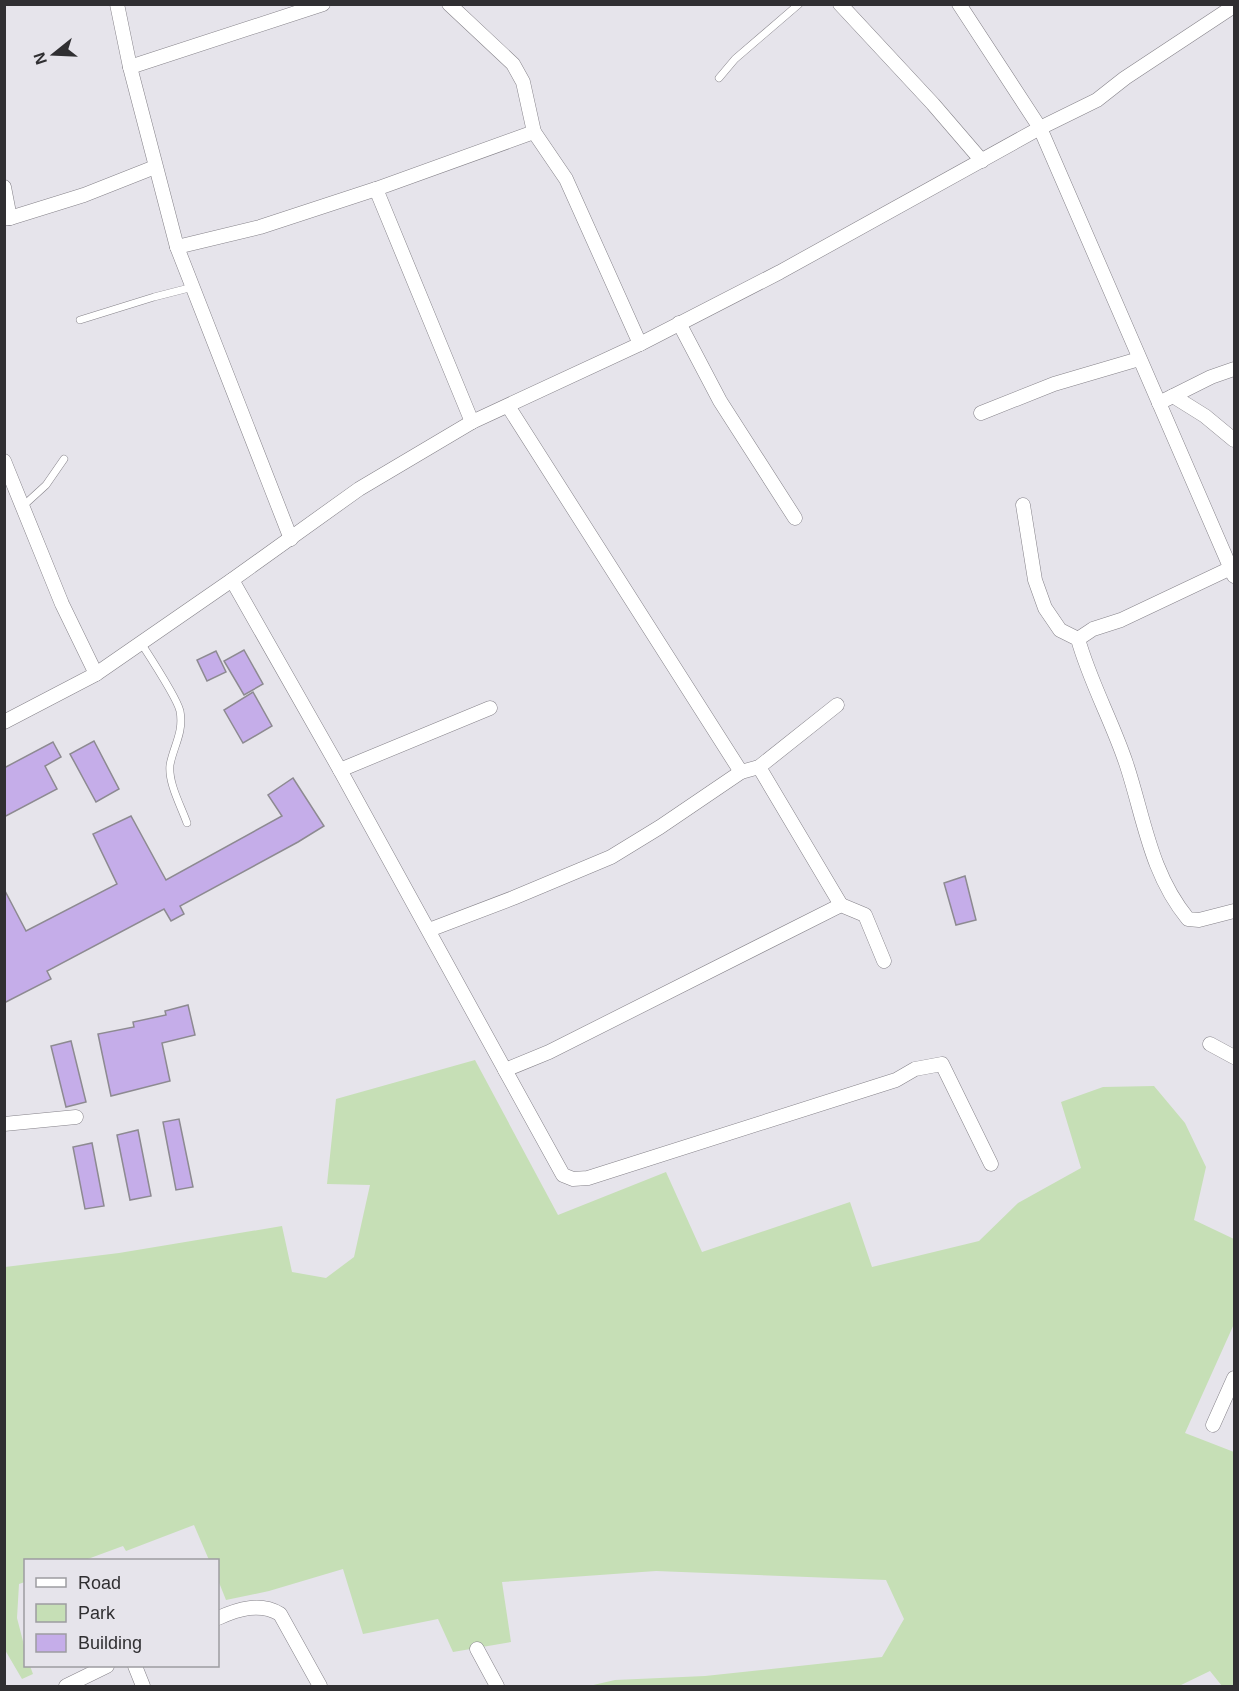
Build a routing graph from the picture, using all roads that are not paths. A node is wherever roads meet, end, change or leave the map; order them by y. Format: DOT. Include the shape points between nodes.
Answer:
graph roads {
  1 [pos="117,4"];
  2 [pos="323,4"];
  3 [pos="449,4"];
  4 [pos="799,4"];
  5 [pos="840,4"];
  6 [pos="959,4"];
  7 [pos="1234,6"];
  8 [pos="305,8"];
  9 [pos="130,67"];
  10 [pos="720,78"];
  11 [pos="1040,128"];
  12 [pos="534,132"];
  13 [pos="982,160"];
  14 [pos="155,167"];
  15 [pos="4,187"];
  16 [pos="376,189"];
  17 [pos="7,218"];
  18 [pos="177,247"];
  19 [pos="193,287"];
  20 [pos="80,320"];
  21 [pos="679,323"];
  22 [pos="640,344"];
  23 [pos="1139,359"];
  24 [pos="1234,369"];
  25 [pos="1173,396"];
  26 [pos="1159,403"];
  27 [pos="507,406"];
  28 [pos="981,413"];
  29 [pos="472,422"];
  30 [pos="1234,440"];
  31 [pos="64,459"];
  32 [pos="4,461"];
  33 [pos="1023,505"];
  34 [pos="23,506"];
  35 [pos="795,518"];
  36 [pos="291,538"];
  37 [pos="1233,572"];
  38 [pos="232,580"];
  39 [pos="1078,639"];
  40 [pos="141,643"];
  41 [pos="96,674"];
  42 [pos="837,705"];
  43 [pos="490,708"];
  44 [pos="4,722"];
  45 [pos="759,768"];
  46 [pos="340,770"];
  47 [pos="741,772"];
  48 [pos="187,823"];
  49 [pos="841,905"];
  50 [pos="1234,911"];
  51 [pos="429,930"];
  52 [pos="884,961"];
  53 [pos="1210,1044"];
  54 [pos="1234,1057"];
  55 [pos="505,1070"];
  56 [pos="76,1117"];
  57 [pos="4,1124"];
  58 [pos="991,1164"];
  59 [pos="1234,1378"];
  60 [pos="1213,1425"];
  61 [pos="219,1618"];
  62 [pos="477,1648"];
  63 [pos="104,1667"];
  64 [pos="136,1667"];
  65 [pos="66,1686"];
  66 [pos="143,1686"];
  67 [pos="320,1686"];
  68 [pos="497,1686"];
  1 -- 9 [label="street"];
  2 -- 8 [label="street"];
  3 -- 12 [label="street" via="513,64 523,82"];
  4 -- 10 [label="lane" via="735,59"];
  5 -- 13 [label="street"];
  6 -- 11 [label="street"];
  7 -- 11 [label="street" via="1097,100"];
  8 -- 9 [label="street"];
  9 -- 14 [label="street"];
  11 -- 13 [label="street"];
  11 -- 23 [label="street"];
  12 -- 16 [label="street"];
  12 -- 22 [label="street" via="566,179"];
  13 -- 21 [label="street"];
  14 -- 17 [label="street" via="84,195"];
  14 -- 18 [label="street"];
  15 -- 17 [label="street"];
  16 -- 18 [label="street" via="260,227"];
  16 -- 29 [label="street"];
  18 -- 19 [label="street"];
  19 -- 20 [label="lane"];
  19 -- 36 [label="street"];
  21 -- 22 [label="street"];
  21 -- 35 [label="street" via="720,401"];
  22 -- 27 [label="street"];
  23 -- 26 [label="street"];
  23 -- 28 [label="street" via="1054,384"];
  24 -- 25 [label="street"];
  25 -- 26 [label="street"];
  25 -- 30 [label="street"];
  26 -- 37 [label="street"];
  27 -- 29 [label="street"];
  27 -- 47 [label="street"];
  29 -- 36 [label="street" via="359,489"];
  31 -- 34 [label="lane" via="46,485"];
  32 -- 34 [label="street"];
  33 -- 39 [label="street" via="1035,580 1045,608 1059,630"];
  34 -- 41 [label="street" via="62,604"];
  36 -- 38 [label="street"];
  37 -- 39 [label="street" via="1093,629"];
  38 -- 40 [label="street"];
  38 -- 46 [label="street"];
  39 -- 50 [label="street" via="1126,762 1151,852 1174,902 1188,919"];
  40 -- 41 [label="street"];
  40 -- 48 [label="lane" via="180,709 181,724 170,766"];
  41 -- 44 [label="street"];
  42 -- 45 [label="street"];
  43 -- 46 [label="street"];
  45 -- 47 [label="street"];
  45 -- 49 [label="street"];
  46 -- 51 [label="street"];
  47 -- 51 [label="street" via="610,857"];
  49 -- 52 [label="street" via="865,915"];
  49 -- 55 [label="street" via="549,1052"];
  51 -- 55 [label="street"];
  53 -- 54 [label="street"];
  55 -- 58 [label="street" via="563,1175 573,1179 588,1178 896,1080 915,1069 942,1064"];
  56 -- 57 [label="street"];
  59 -- 60 [label="street"];
  61 -- 67 [label="street" via="254,1607 280,1614"];
  62 -- 68 [label="street"];
  63 -- 65 [label="street"];
  64 -- 66 [label="street"];
}
